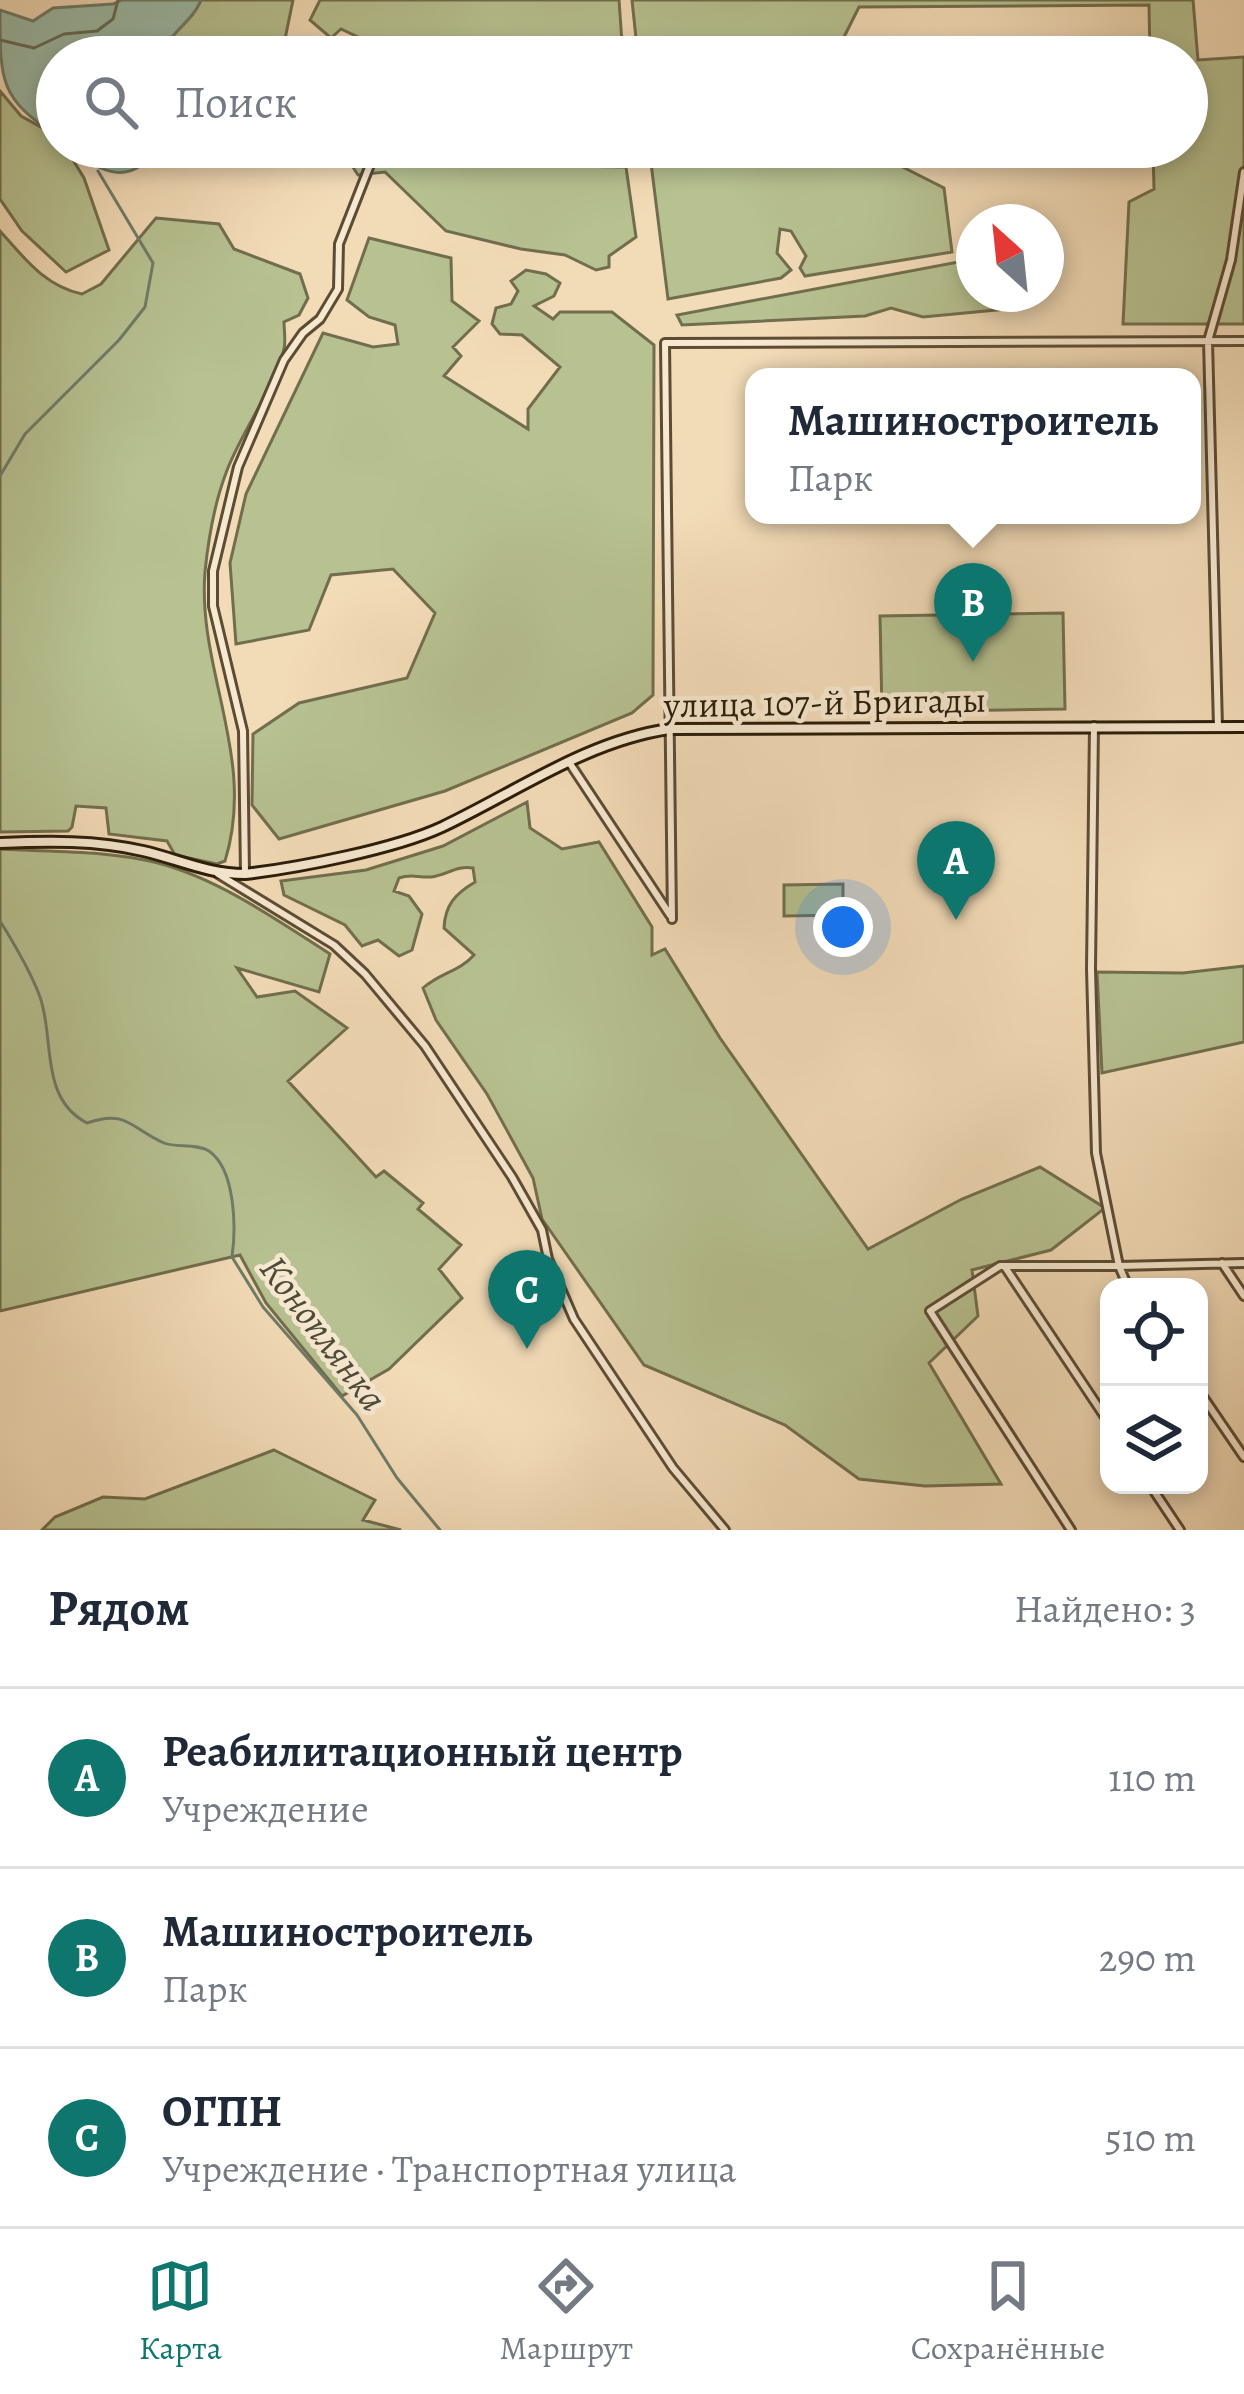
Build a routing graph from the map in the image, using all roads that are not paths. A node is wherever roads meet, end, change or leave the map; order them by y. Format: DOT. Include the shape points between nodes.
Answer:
graph roads {
  1 [pos="368,168"];
  2 [pos="1244,172"];
  3 [pos="1208,341"];
  4 [pos="1244,341"];
  5 [pos="1094,727"];
  6 [pos="1244,727"];
  7 [pos="1218,728"];
  8 [pos="670,729"];
  9 [pos="569,763"];
  10 [pos="0,843"];
  11 [pos="218,874"];
  12 [pos="245,874"];
  13 [pos="1222,1263"];
  14 [pos="1244,1263"];
  15 [pos="1119,1266"];
  16 [pos="1005,1267"];
  17 [pos="1124,1278"];
  18 [pos="1244,1296"];
  19 [pos="1208,1404"];
  20 [pos="1100,1410"];
  21 [pos="1244,1457"];
  22 [pos="1156,1494"];
  23 [pos="725,1530"];
  24 [pos="1071,1530"];
  25 [pos="1180,1530"];
  1 -- 12 [label="street" via="339,244 338,289 284,360 238,467 213,571 213,606 243,731"];
  2 -- 3 [label="street"];
  3 -- 4 [label="street"];
  3 -- 7 [label="street"];
  3 -- 8 [label="street" via="665,343"];
  5 -- 7 [label="main road, улица 107-й Бригады"];
  5 -- 8 [label="main road, улица 107-й Бригады"];
  5 -- 15 [label="street" via="1096,1153"];
  6 -- 7 [label="main road, улица 107-й Бригады"];
  8 -- 9 [label="main road, улица 107-й Бригады"];
  8 -- 9 [label="street" via="672,919"];
  9 -- 12 [label="main road, улица 107-й Бригады" via="437,829"];
  10 -- 11 [label="main road, улица 107-й Бригады" via="117,846"];
  11 -- 12 [label="main road, улица 107-й Бригады"];
  11 -- 23 [label="street" via="334,945 404,1019 512,1177 584,1336"];
  13 -- 14 [label="street"];
  13 -- 15 [label="street"];
  13 -- 18 [label="street"];
  15 -- 16 [label="street"];
  15 -- 17 [label="street"];
  16 -- 20 [label="street"];
  16 -- 24 [label="street" via="930,1311"];
  19 -- 21 [label="street"];
  22 -- 25 [label="street"];
}
